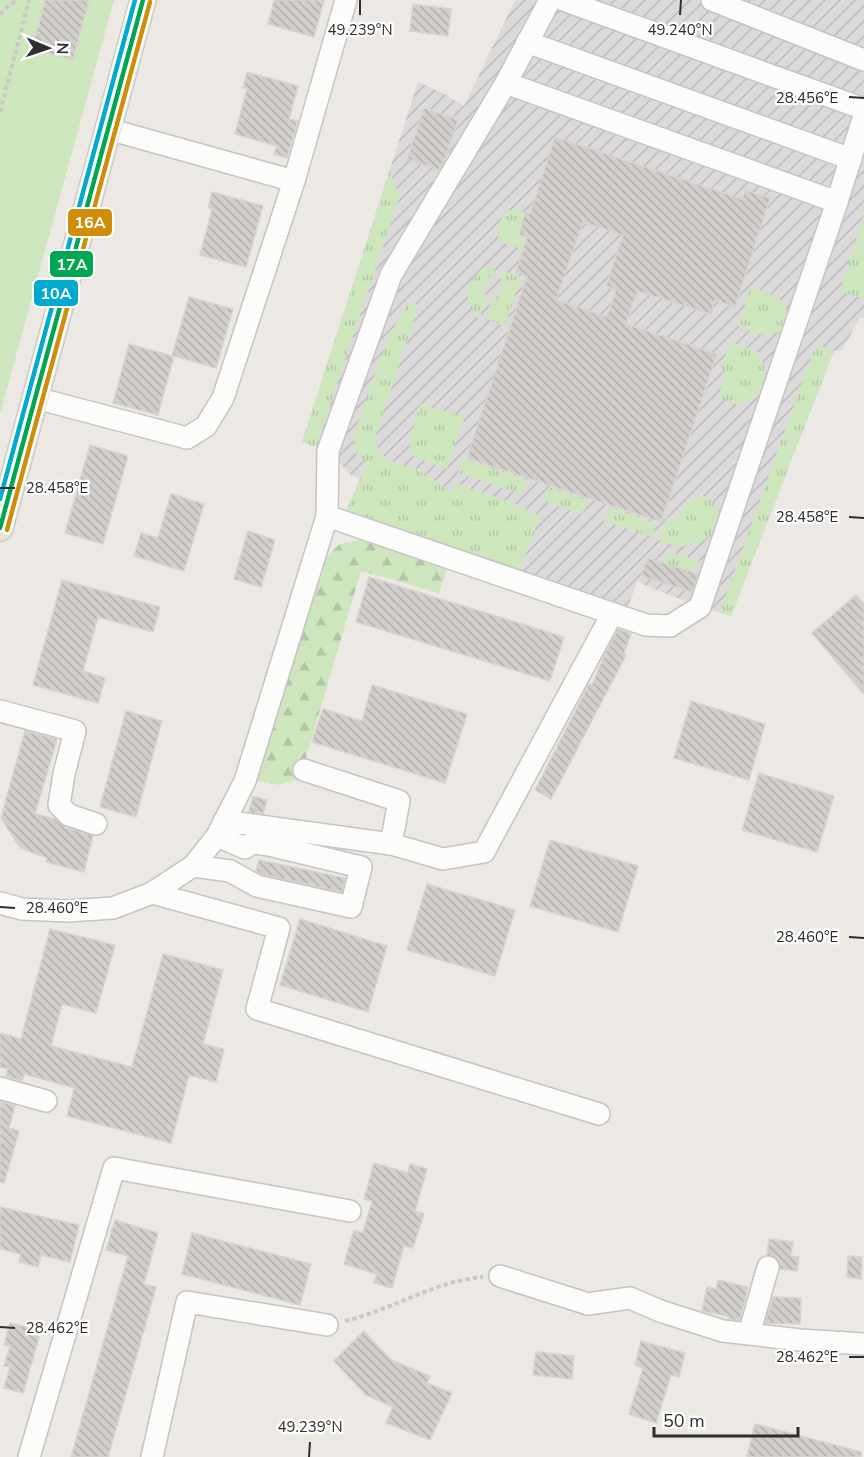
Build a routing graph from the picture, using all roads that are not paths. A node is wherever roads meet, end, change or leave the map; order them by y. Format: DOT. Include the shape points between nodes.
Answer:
graph roads {
  1 [pos="143,0"];
  2 [pos="346,0"];
  3 [pos="550,0"];
  4 [pos="563,0"];
  5 [pos="712,0"];
  6 [pos="527,42"];
  7 [pos="864,60"];
  8 [pos="506,83"];
  9 [pos="864,109"];
  10 [pos="864,116"];
  11 [pos="108,129"];
  12 [pos="857,163"];
  13 [pos="294,181"];
  14 [pos="837,202"];
  15 [pos="36,398"];
  16 [pos="327,516"];
  17 [pos="0,528"];
  18 [pos="612,614"];
  19 [pos="0,711"];
  20 [pos="304,770"];
  21 [pos="96,824"];
  22 [pos="221,829"];
  23 [pos="391,844"];
  24 [pos="193,866"];
  25 [pos="152,893"];
  26 [pos="0,903"];
  27 [pos="0,1088"];
  28 [pos="46,1101"];
  29 [pos="598,1114"];
  30 [pos="350,1211"];
  31 [pos="768,1267"];
  32 [pos="500,1276"];
  33 [pos="327,1325"];
  34 [pos="749,1334"];
  35 [pos="864,1344"];
  36 [pos="29,1457"];
  37 [pos="152,1457"];
  1 -- 11 [label="main road"];
  2 -- 13 [label="street"];
  3 -- 6 [label="street"];
  4 -- 9 [label="street"];
  5 -- 7 [label="street"];
  6 -- 8 [label="street"];
  6 -- 12 [label="street"];
  8 -- 14 [label="street"];
  8 -- 16 [label="street" via="391,275 328,451"];
  10 -- 12 [label="street"];
  11 -- 13 [label="street"];
  11 -- 15 [label="main road"];
  12 -- 14 [label="street" via="844,181"];
  13 -- 15 [label="street" via="223,398 206,426 187,438"];
  14 -- 18 [label="street" via="700,607 670,626 646,625"];
  15 -- 17 [label="main road"];
  16 -- 18 [label="street"];
  16 -- 22 [label="street" via="245,781"];
  18 -- 23 [label="street" via="484,852 443,859"];
  19 -- 21 [label="street" via="75,731 59,805 69,815"];
  20 -- 23 [label="street" via="399,801"];
  22 -- 23 [label="street"];
  22 -- 24 [label="street"];
  22 -- 24 [label="street" via="245,848 252,843 269,844 361,867 351,907 257,886 230,871"];
  24 -- 25 [label="street"];
  25 -- 26 [label="street" via="113,908 68,911 22,909"];
  25 -- 29 [label="street" via="279,928 257,1009"];
  27 -- 28 [label="street"];
  30 -- 36 [label="street" via="114,1168"];
  31 -- 34 [label="street"];
  32 -- 34 [label="street" via="588,1304 630,1298 723,1331"];
  33 -- 37 [label="street" via="187,1302"];
  34 -- 35 [label="street"];
}
